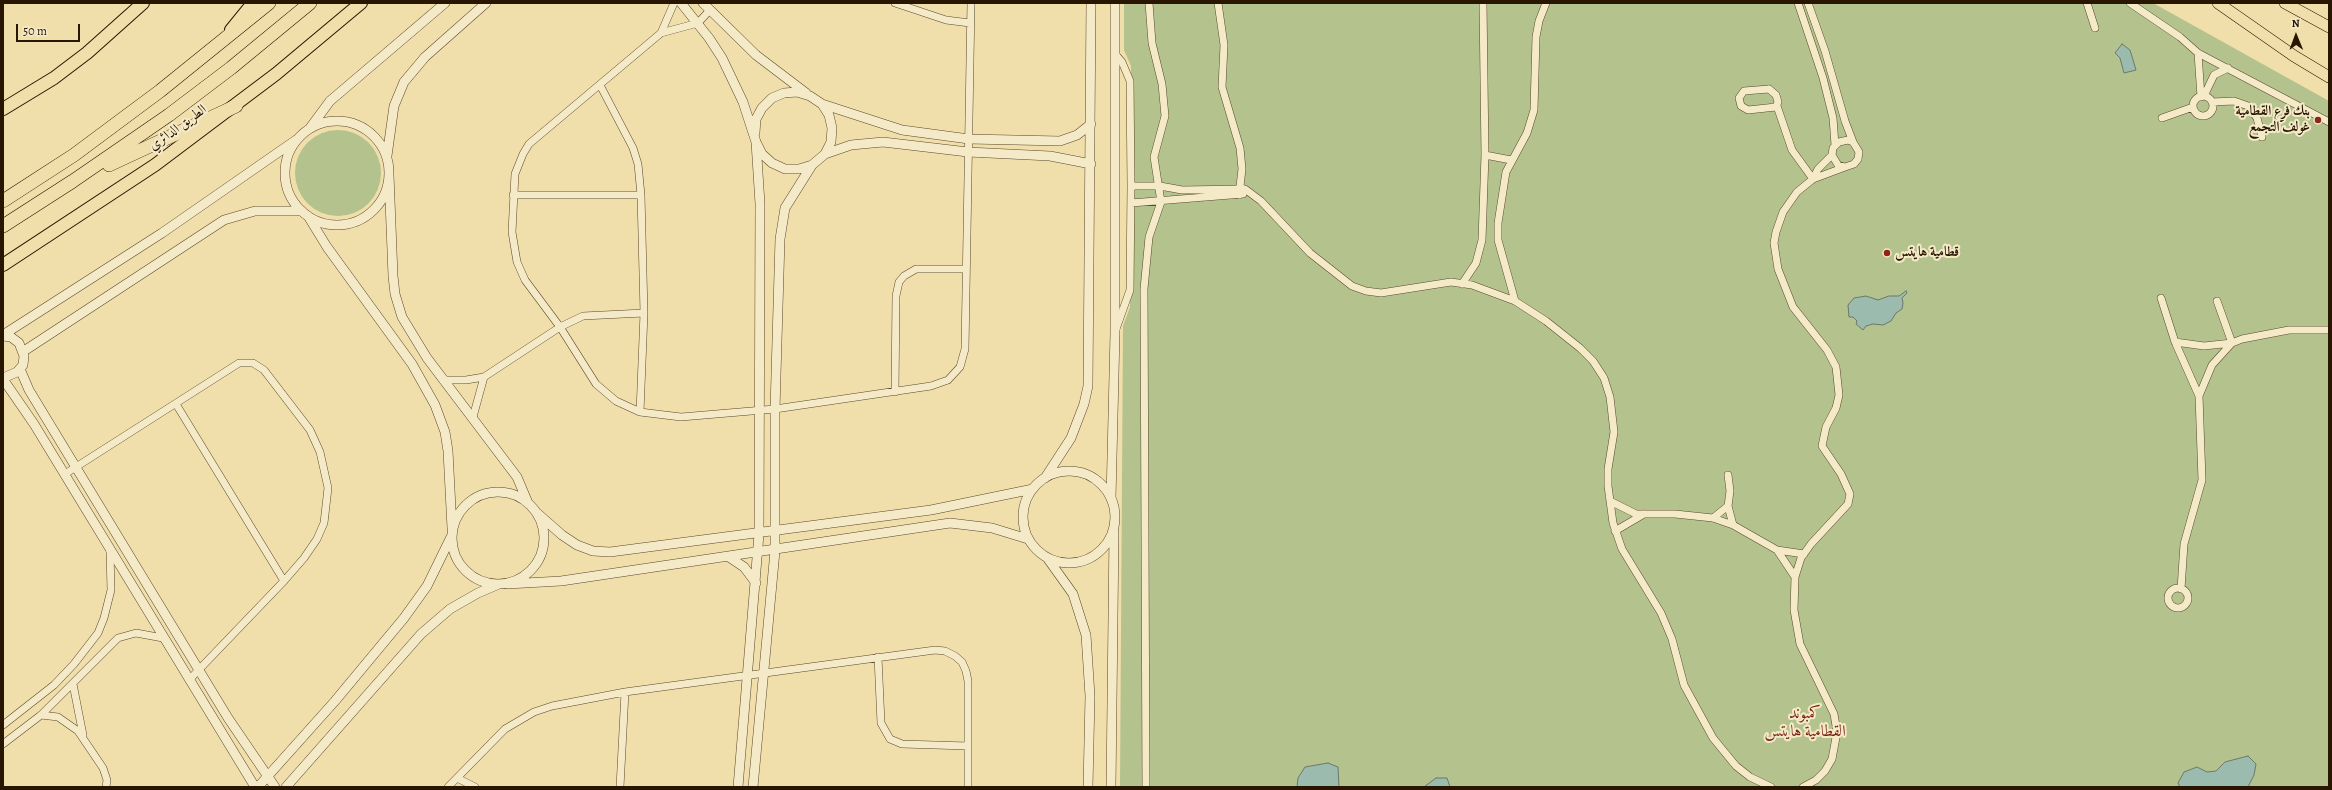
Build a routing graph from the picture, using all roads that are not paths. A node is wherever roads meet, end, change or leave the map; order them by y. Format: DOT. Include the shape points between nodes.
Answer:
graph roads {
  1 [pos="143,3"];
  2 [pos="253,3"];
  3 [pos="269,3"];
  4 [pos="310,3"];
  5 [pos="362,3"];
  6 [pos="445,3"];
  7 [pos="486,3"];
  8 [pos="674,3"];
  9 [pos="681,3"];
  10 [pos="703,3"];
  11 [pos="894,3"];
  12 [pos="971,3"];
  13 [pos="1091,3"];
  14 [pos="1115,3"];
  15 [pos="1149,3"];
  16 [pos="1218,3"];
  17 [pos="1483,3"];
  18 [pos="1546,3"];
  19 [pos="1798,3"];
  20 [pos="1808,3"];
  21 [pos="2087,3"];
  22 [pos="2130,3"];
  23 [pos="2218,3"];
  24 [pos="2284,3"];
  25 [pos="709,11"];
  26 [pos="698,23"];
  27 [pos="970,23"];
  28 [pos="2329,27"];
  29 [pos="2095,28"];
  30 [pos="661,33"];
  31 [pos="223,40"];
  32 [pos="2198,53"];
  33 [pos="1115,54"];
  34 [pos="2228,68"];
  35 [pos="2329,77"];
  36 [pos="600,85"];
  37 [pos="810,96"];
  38 [pos="2202,96"];
  39 [pos="2212,102"];
  40 [pos="822,104"];
  41 [pos="236,106"];
  42 [pos="1777,106"];
  43 [pos="2194,107"];
  44 [pos="3,109"];
  45 [pos="2162,118"];
  46 [pos="2329,122"];
  47 [pos="1091,124"];
  48 [pos="310,128"];
  49 [pos="755,137"];
  50 [pos="2262,137"];
  51 [pos="969,139"];
  52 [pos="296,140"];
  53 [pos="1853,142"];
  54 [pos="1835,145"];
  55 [pos="968,152"];
  56 [pos="825,154"];
  57 [pos="1484,155"];
  58 [pos="1832,155"];
  59 [pos="387,158"];
  60 [pos="1511,160"];
  61 [pos="1091,164"];
  62 [pos="812,165"];
  63 [pos="1845,167"];
  64 [pos="389,175"];
  65 [pos="1813,179"];
  66 [pos="73,181"];
  67 [pos="1131,186"];
  68 [pos="1160,186"];
  69 [pos="1240,191"];
  70 [pos="514,195"];
  71 [pos="641,195"];
  72 [pos="3,201"];
  73 [pos="1161,202"];
  74 [pos="1131,203"];
  75 [pos="305,214"];
  76 [pos="3,226"];
  77 [pos="3,265"];
  78 [pos="966,269"];
  79 [pos="1462,284"];
  80 [pos="2161,298"];
  81 [pos="1515,301"];
  82 [pos="2217,301"];
  83 [pos="644,313"];
  84 [pos="560,327"];
  85 [pos="2329,330"];
  86 [pos="1115,333"];
  87 [pos="3,335"];
  88 [pos="416,341"];
  89 [pos="2175,342"];
  90 [pos="2232,343"];
  91 [pos="402,350"];
  92 [pos="24,351"];
  93 [pos="20,369"];
  94 [pos="484,377"];
  95 [pos="3,378"];
  96 [pos="444,380"];
  97 [pos="895,392"];
  98 [pos="2199,396"];
  99 [pos="176,404"];
  100 [pos="775,410"];
  101 [pos="758,411"];
  102 [pos="640,412"];
  103 [pos="473,417"];
  104 [pos="75,467"];
  105 [pos="65,474"];
  106 [pos="1728,475"];
  107 [pos="1045,478"];
  108 [pos="1033,489"];
  109 [pos="1112,500"];
  110 [pos="1610,501"];
  111 [pos="528,503"];
  112 [pos="1728,506"];
  113 [pos="537,514"];
  114 [pos="1644,514"];
  115 [pos="1713,518"];
  116 [pos="1733,525"];
  117 [pos="1114,527"];
  118 [pos="1615,531"];
  119 [pos="775,532"];
  120 [pos="451,533"];
  121 [pos="759,534"];
  122 [pos="1028,539"];
  123 [pos="110,547"];
  124 [pos="775,550"];
  125 [pos="1777,550"];
  126 [pos="758,553"];
  127 [pos="1804,554"];
  128 [pos="728,557"];
  129 [pos="1048,558"];
  130 [pos="1795,577"];
  131 [pos="284,581"];
  132 [pos="756,583"];
  133 [pos="503,584"];
  134 [pos="2181,589"];
  135 [pos="164,638"];
  136 [pos="878,657"];
  137 [pos="200,670"];
  138 [pos="764,673"];
  139 [pos="749,675"];
  140 [pos="188,680"];
  141 [pos="73,684"];
  142 [pos="625,692"];
  143 [pos="41,715"];
  144 [pos="16,716"];
  145 [pos="3,725"];
  146 [pos="24,728"];
  147 [pos="84,739"];
  148 [pos="3,744"];
  149 [pos="968,746"];
  150 [pos="267,776"];
  151 [pos="457,778"];
  152 [pos="106,787"];
  153 [pos="257,787"];
  154 [pos="275,787"];
  155 [pos="286,787"];
  156 [pos="448,787"];
  157 [pos="475,787"];
  158 [pos="620,787"];
  159 [pos="738,787"];
  160 [pos="753,787"];
  161 [pos="968,787"];
  162 [pos="1088,787"];
  163 [pos="1111,787"];
  164 [pos="1146,787"];
  165 [pos="1771,787"];
  166 [pos="1803,787"];
  1 -- 44 [label="highway" via="87,53 54,78"];
  2 -- 31 [label="highway"];
  3 -- 31 [label="highway"];
  4 -- 66 [label="highway, الطريق الدائري" via="200,91"];
  5 -- 41 [label="highway, الطريق الدائري"];
  6 -- 48 [label="street" via="330,101"];
  7 -- 59 [label="street" via="425,57 404,82 394,106"];
  8 -- 30 [label="street"];
  9 -- 26 [label="street"];
  10 -- 25 [label="street"];
  11 -- 27 [label="street" via="946,20"];
  12 -- 27 [label="street"];
  13 -- 47 [label="street"];
  14 -- 33 [label="street"];
  15 -- 68 [label="street" via="1152,43 1164,104 1163,129 1154,158"];
  16 -- 69 [label="street" via="1224,46 1222,87 1240,148"];
  17 -- 57 [label="street"];
  18 -- 60 [label="street" via="1536,37 1534,110 1527,133"];
  19 -- 54 [label="street" via="1823,78 1833,118"];
  20 -- 53 [label="street" via="1826,51 1844,121"];
  21 -- 29 [label="street"];
  22 -- 32 [label="street"];
  23 -- 35 [label="main road"];
  24 -- 28 [label="main road"];
  25 -- 26 [label="street"];
  25 -- 37 [label="street" via="756,55"];
  26 -- 30 [label="street"];
  26 -- 49 [label="street" via="722,58 743,102"];
  27 -- 51 [label="street"];
  30 -- 36 [label="street"];
  31 -- 72 [label="highway" via="74,155"];
  32 -- 34 [label="street"];
  32 -- 38 [label="street"];
  33 -- 67 [label="street" via="1122,62 1130,82"];
  33 -- 86 [label="street"];
  34 -- 38 [label="street" via="2214,75"];
  34 -- 46 [label="street"];
  36 -- 70 [label="street" via="529,144 518,164"];
  36 -- 71 [label="street" via="633,148 638,164"];
  37 -- 40 [label="street"];
  37 -- 49 [label="street" via="798,92 784,93 772,98 756,119"];
  38 -- 39 [label="street"];
  38 -- 43 [label="street" via="2194,103"];
  39 -- 43 [label="street" via="2213,107 2208,115 2199,115"];
  39 -- 50 [label="street" via="2234,101 2248,106 2257,118"];
  40 -- 51 [label="street" via="902,130"];
  40 -- 56 [label="street" via="829,115 832,128 831,142"];
  41 -- 66 [label="highway"];
  41 -- 77 [label="highway, الطريق الدائري" via="155,165"];
  42 -- 42 [label="street" via="1748,110 1741,106 1739,98 1747,90 1771,89 1775,93"];
  42 -- 65 [label="street" via="1792,150"];
  43 -- 45 [label="street"];
  47 -- 51 [label="street" via="1077,135 1060,141"];
  47 -- 61 [label="street"];
  48 -- 52 [label="street"];
  48 -- 59 [label="street" via="332,122 356,124 375,138"];
  49 -- 62 [label="street" via="762,154 779,166 799,169"];
  49 -- 101 [label="street" via="760,204"];
  51 -- 55 [label="street"];
  52 -- 75 [label="street" via="287,157 285,177 290,196"];
  52 -- 87 [label="street" via="162,233"];
  53 -- 54 [label="street" via="1844,140"];
  53 -- 63 [label="street" via="1858,148 1858,159 1854,164"];
  54 -- 58 [label="street"];
  55 -- 56 [label="street" via="883,142 851,146"];
  55 -- 61 [label="street" via="1050,156"];
  55 -- 78 [label="street"];
  56 -- 62 [label="street"];
  57 -- 60 [label="street"];
  57 -- 79 [label="street" via="1481,249 1472,270"];
  58 -- 63 [label="street" via="1838,165"];
  58 -- 65 [label="street" via="1818,169"];
  59 -- 64 [label="street"];
  60 -- 81 [label="street" via="1505,177 1498,240"];
  61 -- 107 [label="street" via="1088,386 1071,438"];
  62 -- 100 [label="street" via="790,197 782,220"];
  63 -- 65 [label="street"];
  64 -- 75 [label="street" via="386,191 378,204 367,215 353,222 338,225 322,223"];
  64 -- 88 [label="street" via="395,294 402,317"];
  65 -- 127 [label="street" via="1797,192 1783,212 1776,232 1775,253 1782,284 1793,307 1824,347 1836,368 1839,395 1836,408 1826,427 1822,446 1848,486 1850,494 1848,504"];
  66 -- 76 [label="highway, الطريق الدائري"];
  67 -- 68 [label="street"];
  67 -- 74 [label="street"];
  68 -- 69 [label="street" via="1189,190"];
  68 -- 73 [label="street"];
  69 -- 73 [label="street"];
  69 -- 79 [label="street" via="1249,192 1270,210 1310,253 1340,278 1359,289 1373,293 1388,293 1438,284"];
  70 -- 71 [label="street"];
  70 -- 84 [label="street" via="512,232 517,262 530,288"];
  71 -- 83 [label="street"];
  73 -- 74 [label="street"];
  73 -- 164 [label="street" via="1149,237 1144,289"];
  74 -- 86 [label="street" via="1130,290"];
  75 -- 91 [label="street"];
  75 -- 92 [label="street" via="255,211 224,220"];
  78 -- 97 [label="street" via="965,349 960,367 948,380 940,384"];
  78 -- 97 [label="street" via="916,269 899,282 896,296"];
  79 -- 81 [label="street" via="1482,288"];
  80 -- 89 [label="street"];
  81 -- 110 [label="street" via="1580,348 1593,361 1604,378 1610,397 1614,432 1608,469"];
  82 -- 90 [label="street"];
  83 -- 84 [label="street" via="583,316"];
  83 -- 102 [label="street"];
  84 -- 94 [label="street"];
  84 -- 102 [label="street" via="596,384 616,401"];
  85 -- 90 [label="street" via="2257,334"];
  86 -- 109 [label="street"];
  87 -- 92 [label="street" via="16,340"];
  88 -- 91 [label="street"];
  88 -- 96 [label="street"];
  89 -- 90 [label="street" via="2204,346"];
  89 -- 98 [label="street"];
  90 -- 98 [label="street" via="2212,365"];
  91 -- 120 [label="street" via="425,384 445,432 451,475"];
  92 -- 93 [label="street" via="24,361"];
  93 -- 95 [label="street" via="14,375"];
  93 -- 104 [label="street" via="29,390"];
  94 -- 96 [label="street"];
  94 -- 103 [label="street"];
  95 -- 105 [label="street"];
  96 -- 103 [label="street"];
  97 -- 100 [label="street"];
  98 -- 134 [label="street" via="2202,480 2184,544"];
  99 -- 104 [label="street"];
  99 -- 131 [label="street"];
  99 -- 131 [label="street" via="232,366 252,363 269,375 310,430 324,464 327,506 317,540"];
  100 -- 101 [label="street"];
  100 -- 119 [label="street"];
  101 -- 102 [label="street" via="681,417"];
  101 -- 121 [label="street"];
  103 -- 111 [label="street" via="516,478"];
  104 -- 105 [label="street"];
  104 -- 137 [label="street"];
  105 -- 123 [label="street"];
  106 -- 112 [label="street"];
  107 -- 108 [label="street"];
  107 -- 109 [label="street" via="1070,471 1083,474 1095,479 1105,488"];
  108 -- 119 [label="street" via="931,510"];
  108 -- 122 [label="street" via="1026,500 1023,513"];
  109 -- 117 [label="street" via="1115,513"];
  110 -- 114 [label="street" via="1628,511"];
  110 -- 118 [label="street"];
  111 -- 113 [label="street"];
  111 -- 120 [label="street" via="503,492 477,497 465,505 457,516"];
  112 -- 115 [label="street"];
  112 -- 116 [label="street"];
  113 -- 121 [label="street" via="562,535 593,551 610,552"];
  113 -- 133 [label="street" via="544,538 537,562 524,576"];
  114 -- 115 [label="street"];
  114 -- 118 [label="street"];
  115 -- 116 [label="street"];
  116 -- 125 [label="street"];
  117 -- 129 [label="street" via="1103,548 1083,561 1059,562"];
  117 -- 163 [label="street"];
  118 -- 165 [label="street" via="1630,565 1661,614 1672,639 1684,685 1713,738 1736,766 1750,777"];
  119 -- 121 [label="street"];
  119 -- 124 [label="street"];
  120 -- 133 [label="street" via="457,561 465,571 486,583"];
  120 -- 150 [label="street" via="430,580 404,618 335,701"];
  121 -- 126 [label="street"];
  122 -- 124 [label="street" via="992,528 950,524"];
  122 -- 129 [label="street"];
  123 -- 135 [label="street"];
  123 -- 144 [label="street" via="111,590 98,633 74,664"];
  124 -- 126 [label="street"];
  124 -- 138 [label="street"];
  125 -- 127 [label="street"];
  125 -- 130 [label="street"];
  126 -- 128 [label="street"];
  126 -- 132 [label="street"];
  127 -- 130 [label="street"];
  128 -- 132 [label="street" via="744,567"];
  128 -- 133 [label="street" via="547,582"];
  129 -- 162 [label="street" via="1073,594 1086,635 1090,696"];
  130 -- 166 [label="street" via="1794,610 1800,644 1834,714 1837,732 1832,759 1825,771"];
  131 -- 137 [label="street"];
  132 -- 139 [label="street"];
  133 -- 155 [label="street" via="456,605 421,634"];
  135 -- 140 [label="street"];
  135 -- 141 [label="street" via="136,633 118,638"];
  136 -- 138 [label="street"];
  136 -- 149 [label="street" via="881,723 890,739 902,744"];
  136 -- 149 [label="street" via="935,650 945,651 962,662 968,681"];
  137 -- 140 [label="street"];
  137 -- 150 [label="street"];
  138 -- 139 [label="street"];
  138 -- 160 [label="street"];
  139 -- 142 [label="street"];
  139 -- 159 [label="street"];
  140 -- 153 [label="street"];
  141 -- 143 [label="street"];
  141 -- 147 [label="street"];
  142 -- 151 [label="street" via="552,706 516,721 483,750"];
  142 -- 158 [label="street"];
  143 -- 146 [label="street"];
  143 -- 147 [label="street" via="66,721"];
  144 -- 145 [label="street"];
  144 -- 146 [label="street"];
  146 -- 148 [label="street"];
  147 -- 152 [label="street" via="102,768 107,780"];
  149 -- 161 [label="street"];
  150 -- 153 [label="street"];
  150 -- 154 [label="street"];
  151 -- 156 [label="street"];
  151 -- 157 [label="street"];
}
